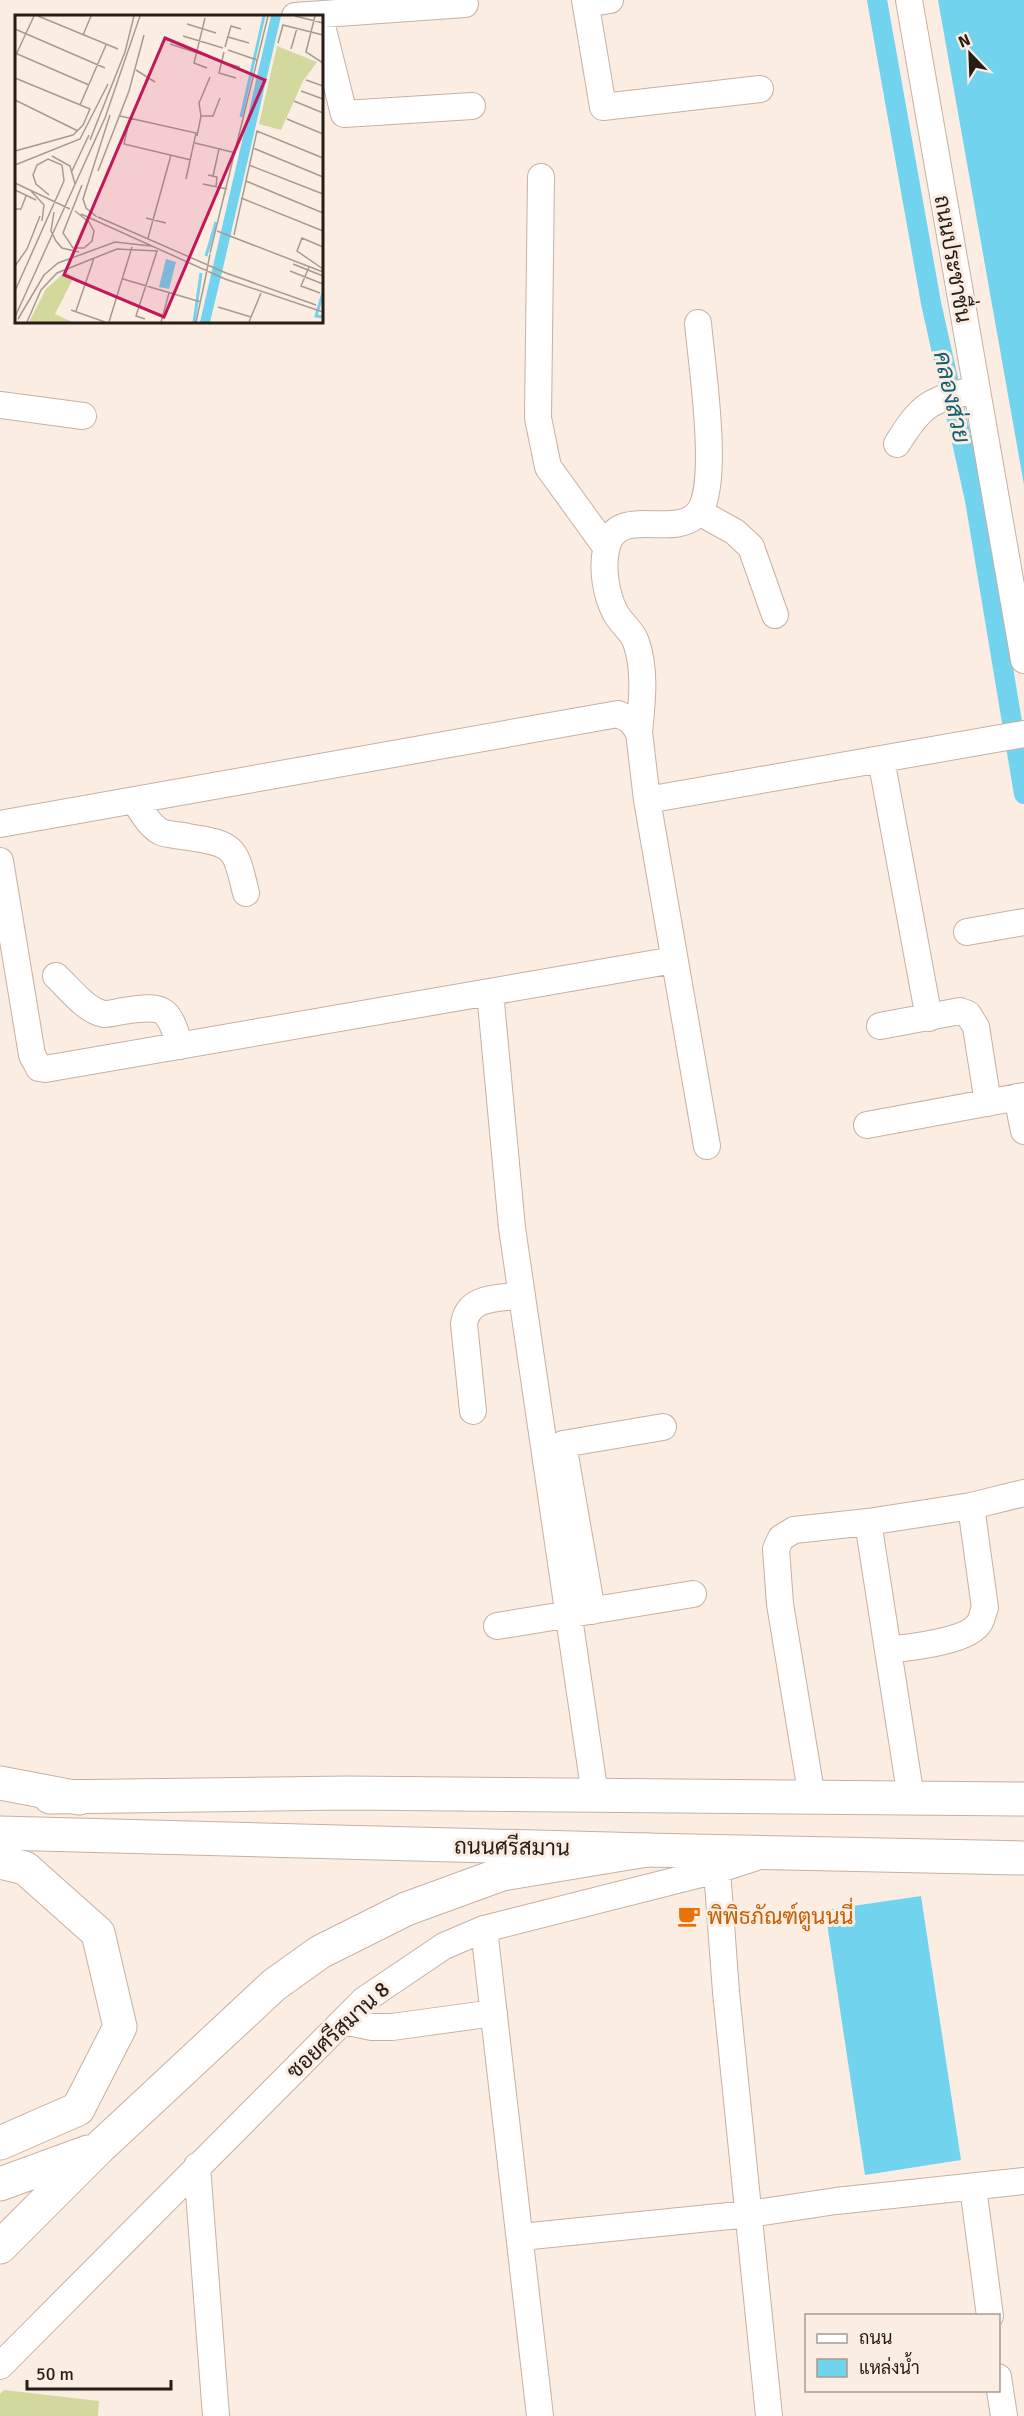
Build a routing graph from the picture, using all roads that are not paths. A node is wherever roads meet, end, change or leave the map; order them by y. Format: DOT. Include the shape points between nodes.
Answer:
graph roads {
  1 [pos="909,0"];
  2 [pos="594,1"];
  3 [pos="465,4"];
  4 [pos="314,14"];
  5 [pos="322,41"];
  6 [pos="760,89"];
  7 [pos="472,106"];
  8 [pos="541,177"];
  9 [pos="698,323"];
  10 [pos="960,393"];
  11 [pos="0,405"];
  12 [pos="83,416"];
  13 [pos="897,444"];
  14 [pos="699,512"];
  15 [pos="606,547"];
  16 [pos="775,615"];
  17 [pos="1024,660"];
  18 [pos="639,732"];
  19 [pos="1018,735"];
  20 [pos="881,759"];
  21 [pos="134,800"];
  22 [pos="647,800"];
  23 [pos="0,824"];
  24 [pos="0,861"];
  25 [pos="246,893"];
  26 [pos="1024,922"];
  27 [pos="967,932"];
  28 [pos="674,960"];
  29 [pos="56,976"];
  30 [pos="490,992"];
  31 [pos="929,1018"];
  32 [pos="880,1026"];
  33 [pos="180,1046"];
  34 [pos="1020,1097"];
  35 [pos="988,1102"];
  36 [pos="867,1125"];
  37 [pos="1024,1131"];
  38 [pos="707,1146"];
  39 [pos="522,1295"];
  40 [pos="473,1411"];
  41 [pos="663,1427"];
  42 [pos="1024,1493"];
  43 [pos="971,1506"];
  44 [pos="868,1522"];
  45 [pos="693,1594"];
  46 [pos="580,1613"];
  47 [pos="497,1626"];
  48 [pos="889,1650"];
  49 [pos="0,1783"];
  50 [pos="595,1795"];
  51 [pos="0,1796"];
  52 [pos="79,1798"];
  53 [pos="812,1798"];
  54 [pos="911,1798"];
  55 [pos="1024,1800"];
  56 [pos="0,1833"];
  57 [pos="647,1850"];
  58 [pos="772,1853"];
  59 [pos="1024,1858"];
  60 [pos="0,1862"];
  61 [pos="717,1870"];
  62 [pos="484,1929"];
  63 [pos="494,2013"];
  64 [pos="343,2021"];
  65 [pos="0,2143"];
  66 [pos="99,2148"];
  67 [pos="197,2166"];
  68 [pos="1024,2181"];
  69 [pos="0,2184"];
  70 [pos="974,2187"];
  71 [pos="749,2214"];
  72 [pos="520,2237"];
  73 [pos="0,2247"];
  74 [pos="990,2314"];
  75 [pos="0,2366"];
  76 [pos="1000,2385"];
  77 [pos="216,2416"];
  78 [pos="540,2416"];
  79 [pos="769,2416"];
  80 [pos="1004,2416"];
  1 -- 10 [label="street, ถนนประชาชื่น"];
  2 -- 6 [label="street" via="603,107"];
  3 -- 4 [label="street"];
  5 -- 7 [label="street" via="344,114"];
  8 -- 15 [label="street" via="537,418 548,467"];
  9 -- 14 [label="street" via="709,445 709,484"];
  10 -- 13 [label="street" via="918,412"];
  10 -- 17 [label="street, ถนนประชาชื่น"];
  11 -- 12 [label="street"];
  14 -- 15 [label="street" via="688,522 621,526"];
  14 -- 16 [label="street" via="735,532 751,547"];
  15 -- 18 [label="street" via="604,567 615,613 636,640 640,660 643,697"];
  18 -- 21 [label="street" via="630,720 618,714"];
  18 -- 22 [label="street"];
  19 -- 20 [label="street"];
  20 -- 22 [label="street"];
  20 -- 31 [label="street"];
  21 -- 23 [label="street"];
  21 -- 25 [label="street" via="160,832 218,841 233,851"];
  22 -- 28 [label="street"];
  24 -- 33 [label="street" via="32,1055 39,1068"];
  26 -- 27 [label="street"];
  28 -- 30 [label="street"];
  28 -- 38 [label="street"];
  29 -- 33 [label="street" via="101,1013 161,1009 169,1015"];
  30 -- 33 [label="street"];
  30 -- 39 [label="street"];
  31 -- 32 [label="street"];
  31 -- 35 [label="street" via="960,1011 972,1018"];
  34 -- 35 [label="street"];
  34 -- 37 [label="street"];
  35 -- 36 [label="street"];
  39 -- 40 [label="street" via="480,1302 466,1313"];
  39 -- 46 [label="street"];
  41 -- 46 [label="street" via="563,1444"];
  42 -- 43 [label="street"];
  43 -- 44 [label="street"];
  43 -- 48 [label="street" via="985,1608 980,1623 968,1632 935,1643"];
  44 -- 48 [label="street"];
  44 -- 53 [label="street" via="794,1530 782,1538 776,1550 780,1604"];
  45 -- 46 [label="street"];
  46 -- 47 [label="street"];
  46 -- 50 [label="street"];
  48 -- 54 [label="street"];
  49 -- 52 [label="main road"];
  50 -- 52 [label="main road" via="346,1793"];
  50 -- 53 [label="main road"];
  51 -- 52 [label="main road"];
  53 -- 54 [label="main road"];
  54 -- 55 [label="main road"];
  56 -- 57 [label="main road, ถนนศรีสมาน"];
  57 -- 58 [label="main road, ถนนศรีสมาน"];
  57 -- 66 [label="main road" via="502,1874 406,1909 320,1952 274,1985"];
  58 -- 59 [label="main road, ถนนศรีสมาน"];
  58 -- 61 [label="street, ซอยศรีสมาน 8"];
  60 -- 65 [label="main road" via="25,1869 98,1933 120,2027 78,2109"];
  61 -- 62 [label="street, ซอยศรีสมาน 8"];
  61 -- 71 [label="street"];
  62 -- 63 [label="street"];
  62 -- 64 [label="street, ซอยศรีสมาน 8" via="444,1946 404,1971"];
  63 -- 64 [label="street" via="392,2026 372,2027"];
  63 -- 72 [label="street"];
  64 -- 67 [label="street, ซอยศรีสมาน 8"];
  66 -- 69 [label="main road"];
  66 -- 73 [label="main road"];
  67 -- 75 [label="street, ซอยศรีสมาน 8"];
  67 -- 77 [label="street"];
  68 -- 70 [label="street"];
  70 -- 71 [label="street"];
  70 -- 74 [label="street"];
  71 -- 72 [label="street"];
  71 -- 79 [label="street"];
  72 -- 78 [label="street"];
  76 -- 80 [label="street"];
}
